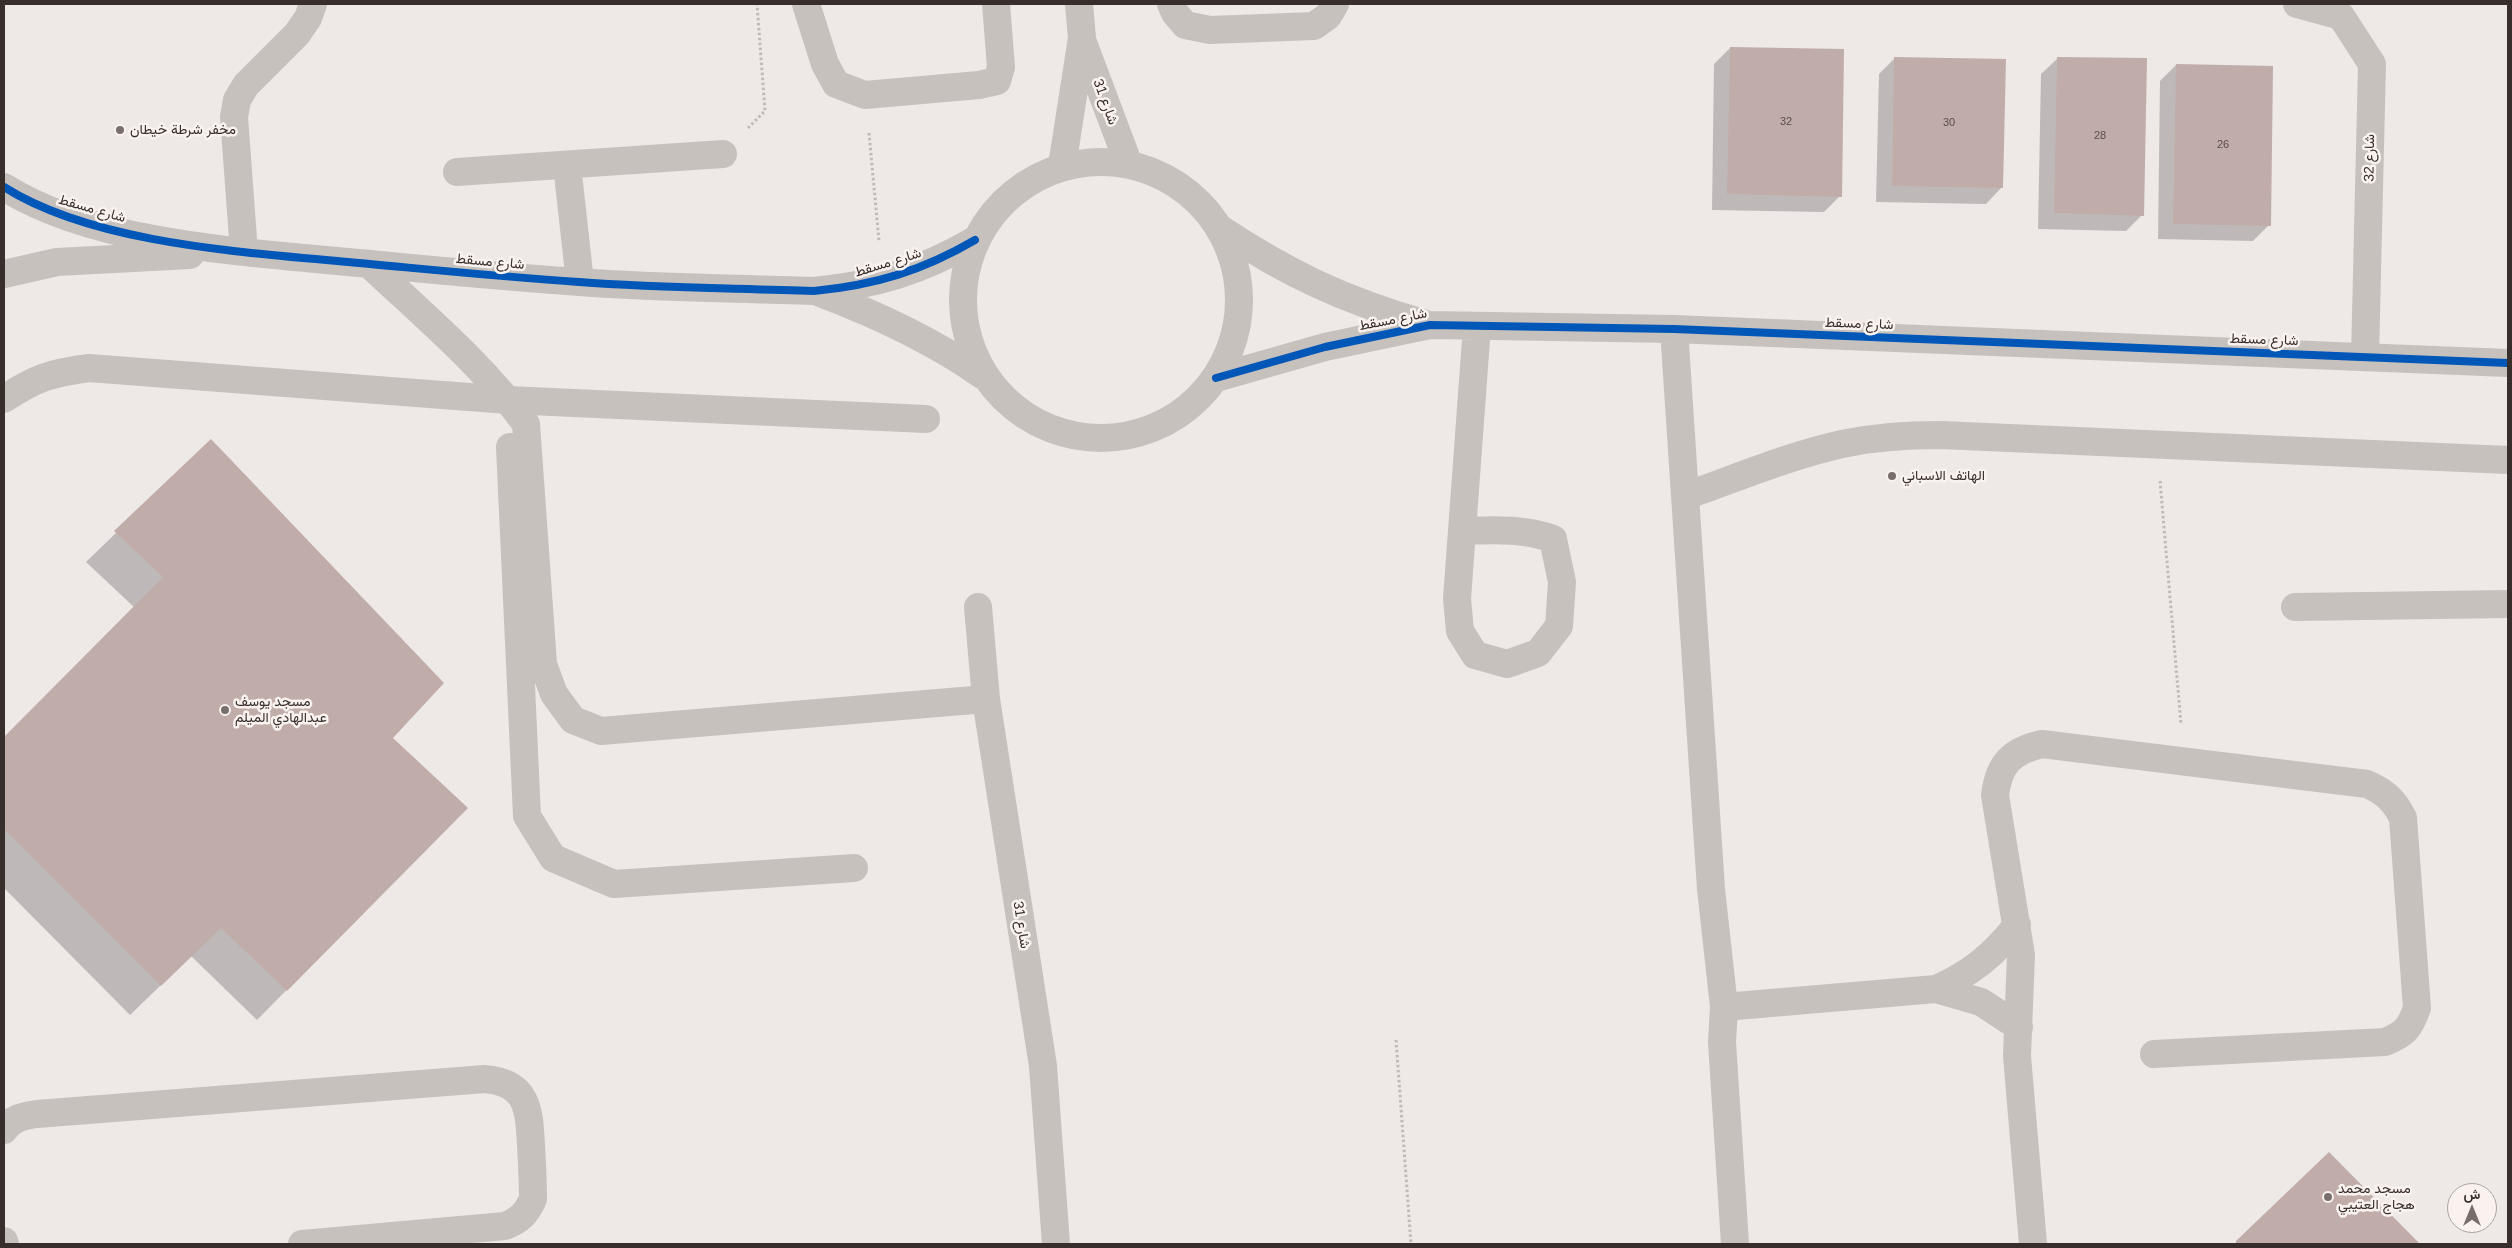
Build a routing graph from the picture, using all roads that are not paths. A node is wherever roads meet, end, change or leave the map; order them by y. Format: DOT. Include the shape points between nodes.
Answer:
graph roads {
  1 [pos="312,4"];
  2 [pos="806,4"];
  3 [pos="996,4"];
  4 [pos="1079,4"];
  5 [pos="1171,4"];
  6 [pos="1335,4"];
  7 [pos="2297,4"];
  8 [pos="1082,38"];
  9 [pos="723,154"];
  10 [pos="567,165"];
  11 [pos="1129,165"];
  12 [pos="1062,166"];
  13 [pos="457,172"];
  14 [pos="4,187"];
  15 [pos="1218,227"];
  16 [pos="975,240"];
  17 [pos="244,252"];
  18 [pos="369,264"];
  19 [pos="4,274"];
  20 [pos="580,282"];
  21 [pos="814,291"];
  22 [pos="1430,325"];
  23 [pos="1477,326"];
  24 [pos="1674,329"];
  25 [pos="2365,356"];
  26 [pos="2508,363"];
  27 [pos="984,376"];
  28 [pos="1216,378"];
  29 [pos="4,400"];
  30 [pos="508,400"];
  31 [pos="926,419"];
  32 [pos="2508,460"];
  33 [pos="1685,496"];
  34 [pos="1463,531"];
  35 [pos="2508,604"];
  36 [pos="978,607"];
  37 [pos="2295,607"];
  38 [pos="986,698"];
  39 [pos="854,868"];
  40 [pos="2018,926"];
  41 [pos="1936,990"];
  42 [pos="1724,1007"];
  43 [pos="2019,1026"];
  44 [pos="2154,1054"];
  45 [pos="4,1130"];
  46 [pos="384,1240"];
  47 [pos="4,1241"];
  48 [pos="5,1244"];
  49 [pos="302,1244"];
  50 [pos="1056,1244"];
  51 [pos="1735,1244"];
  52 [pos="2034,1244"];
  1 -- 17 [label="street" via="308,18 297,34 246,85 237,100 234,117"];
  2 -- 3 [label="street" via="825,64 836,84 865,95 997,81 1001,67"];
  4 -- 8 [label="street, شارع 31"];
  5 -- 6 [label="street" via="1186,25 1210,30 1314,26 1328,16"];
  7 -- 25 [label="street, شارع 32" via="2341,16 2372,64"];
  8 -- 11 [label="street, شارع 31"];
  8 -- 12 [label="street, شارع 31"];
  9 -- 10 [label="street"];
  10 -- 13 [label="street"];
  10 -- 20 [label="street"];
  11 -- 12 [label="street" via="1101,160"];
  11 -- 15 [label="street" via="1155,171 1201,202"];
  12 -- 16 [label="street" via="1027,182 997,208"];
  14 -- 17 [label="street, شارع مسقط" via="56,213 109,229"];
  15 -- 22 [label="street, شارع مسقط" via="1268,261 1322,288"];
  15 -- 28 [label="street" via="1231,247 1242,300 1234,346"];
  16 -- 21 [label="street, شارع مسقط" via="946,257 882,281"];
  16 -- 27 [label="street" via="964,274 962,309 969,344"];
  17 -- 18 [label="street, شارع مسقط"];
  17 -- 19 [label="street, شارع مسقط" via="57,262"];
  18 -- 20 [label="street, شارع مسقط"];
  18 -- 30 [label="street"];
  20 -- 21 [label="street, شارع مسقط"];
  21 -- 27 [label="street, شارع مسقط" via="946,349"];
  22 -- 23 [label="street, شارع مسقط"];
  22 -- 28 [label="street, شارع مسقط" via="1325,346"];
  23 -- 24 [label="street, شارع مسقط"];
  23 -- 34 [label="street"];
  24 -- 25 [label="street, شارع مسقط"];
  24 -- 33 [label="street"];
  25 -- 26 [label="street, شارع مسقط"];
  27 -- 28 [label="street" via="1012,407 1048,429 1088,439 1134,435 1177,417 1212,386"];
  29 -- 30 [label="street" via="28,383 50,375 89,368"];
  30 -- 31 [label="street"];
  30 -- 38 [label="street" via="526,424 543,664 554,694 573,720 601,731"];
  30 -- 39 [label="street" via="528,816 553,858 614,884"];
  32 -- 33 [label="street" via="1941,434 1891,436 1842,444 1794,457"];
  33 -- 42 [label="street" via="1710,879"];
  34 -- 34 [label="street" via="1457,599 1460,631 1475,655 1507,664 1538,653 1559,626 1562,582 1553,539 1509,530"];
  35 -- 37 [label="street"];
  36 -- 38 [label="street, شارع 31"];
  38 -- 50 [label="street, شارع 31" via="1043,1066"];
  40 -- 41 [label="street" via="1982,964"];
  40 -- 43 [label="street" via="2021,955"];
  40 -- 44 [label="street" via="1995,795 2003,766 2026,747 2042,744 2367,784 2383,791 2395,802 2403,818 2417,1008 2412,1024 2401,1036 2385,1042"];
  41 -- 42 [label="street"];
  41 -- 43 [label="street" via="1980,1002"];
  42 -- 51 [label="street" via="1722,1042"];
  43 -- 52 [label="street" via="2019,1078"];
  45 -- 46 [label="street" via="21,1116 56,1112 485,1079 501,1080 515,1088 525,1100 529,1115 533,1199 528,1211 518,1221 505,1226"];
  46 -- 49 [label="street"];
  47 -- 48 [label="street"];
}
